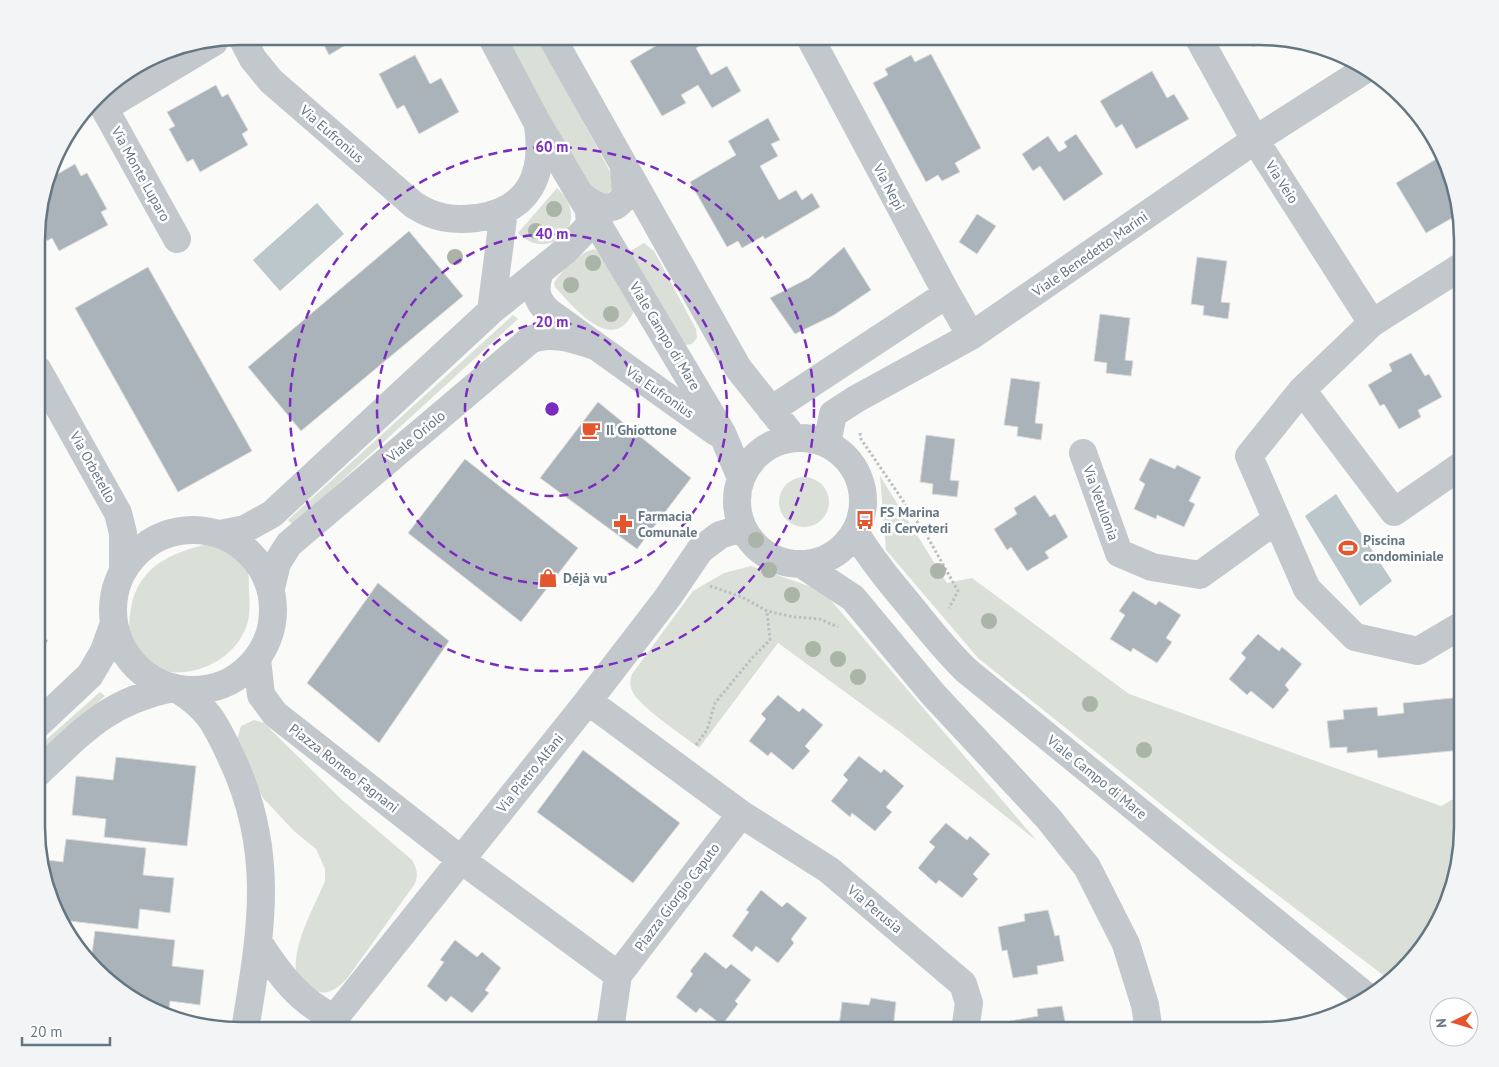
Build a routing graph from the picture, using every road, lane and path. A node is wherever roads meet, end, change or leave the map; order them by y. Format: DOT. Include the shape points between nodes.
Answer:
graph roads {
  1 [pos="246,45"];
  2 [pos="496,45"];
  3 [pos="556,45"];
  4 [pos="814,45"];
  5 [pos="1202,45"];
  6 [pos="200,49"];
  7 [pos="1359,73"];
  8 [pos="101,103"];
  9 [pos="538,124"];
  10 [pos="1255,140"];
  11 [pos="624,168"];
  12 [pos="583,198"];
  13 [pos="504,211"];
  14 [pos="177,239"];
  15 [pos="540,271"];
  16 [pos="1454,271"];
  17 [pos="947,294"];
  18 [pos="491,311"];
  19 [pos="1372,323"];
  20 [pos="971,336"];
  21 [pos="595,346"];
  22 [pos="45,382"];
  23 [pos="1302,390"];
  24 [pos="856,399"];
  25 [pos="771,410"];
  26 [pos="793,437"];
  27 [pos="725,438"];
  28 [pos="827,444"];
  29 [pos="1083,454"];
  30 [pos="1454,471"];
  31 [pos="740,478"];
  32 [pos="113,502"];
  33 [pos="1276,520"];
  34 [pos="742,528"];
  35 [pos="856,532"];
  36 [pos="174,533"];
  37 [pos="220,534"];
  38 [pos="803,565"];
  39 [pos="123,571"];
  40 [pos="271,588"];
  41 [pos="114,623"];
  42 [pos="841,628"];
  43 [pos="928,628"];
  44 [pos="1454,630"];
  45 [pos="896,650"];
  46 [pos="257,659"];
  47 [pos="967,671"];
  48 [pos="174,689"];
  49 [pos="588,701"];
  50 [pos="45,717"];
  51 [pos="45,766"];
  52 [pos="679,768"];
  53 [pos="741,814"];
  54 [pos="460,859"];
  55 [pos="259,943"];
  56 [pos="618,975"];
  57 [pos="1362,992"];
  58 [pos="246,1022"];
  59 [pos="328,1022"];
  60 [pos="332,1022"];
  61 [pos="611,1022"];
  62 [pos="966,1022"];
  63 [pos="1148,1022"];
  1 -- 13 [label="street, Via Eufronius" via="271,81 414,205 438,218 468,219"];
  2 -- 9 [label="street, Viale Campo di Mare"];
  3 -- 11 [label="street"];
  4 -- 17 [label="street, Via Nepi"];
  5 -- 10 [label="street, Via Veio"];
  6 -- 8 [label="street, Via Monte Luparo"];
  7 -- 10 [label="street, Viale Benedetto Marini"];
  8 -- 14 [label="street, Via Monte Luparo"];
  9 -- 12 [label="street, Viale Campo di Mare"];
  9 -- 13 [label="street" via="541,158 538,170 522,199"];
  10 -- 19 [label="street, Via Veio"];
  10 -- 20 [label="street, Viale Benedetto Marini"];
  11 -- 12 [label="street" via="626,193 615,205 600,208"];
  11 -- 25 [label="street" via="738,368"];
  12 -- 15 [label="street" via="590,224 565,252"];
  12 -- 27 [label="street, Viale Campo di Mare"];
  13 -- 18 [label="street"];
  15 -- 18 [label="street"];
  15 -- 21 [label="street, Via Eufronius" via="536,290 540,304"];
  16 -- 19 [label="street"];
  17 -- 20 [label="street, Via Nepi"];
  17 -- 25 [label="street"];
  18 -- 37 [label="street" via="272,514 245,529"];
  19 -- 23 [label="street"];
  20 -- 24 [label="street, Viale Benedetto Marini"];
  21 -- 27 [label="street, Via Eufronius"];
  21 -- 40 [label="street, Viale Oriolo" via="556,337 540,336 530,340 289,544 277,562"];
  22 -- 32 [label="street, Via Orbetello"];
  23 -- 30 [label="street" via="1394,512"];
  23 -- 33 [label="street" via="1248,456"];
  24 -- 28 [label="street, Viale Benedetto Marini" via="833,414"];
  24 -- 43 [label="path" via="861,439 927,536 958,591 948,610"];
  25 -- 26 [label="street"];
  26 -- 28 [label="street" via="811,438"];
  26 -- 31 [label="street" via="761,450"];
  27 -- 31 [label="street, Viale Campo di Mare"];
  28 -- 35 [label="street" via="844,455 859,479 863,492 862,513"];
  29 -- 33 [label="street, Via Vetulonia" via="1119,552 1152,567 1200,575"];
  31 -- 34 [label="street" via="737,512"];
  32 -- 36 [label="street" via="146,523"];
  32 -- 39 [label="street, Via Orbetello" via="123,533"];
  33 -- 44 [label="street" via="1307,589 1354,637 1418,651"];
  34 -- 38 [label="street" via="767,556 784,563"];
  34 -- 49 [label="street, Via Pietro Alfani" via="720,535 700,550"];
  35 -- 38 [label="street" via="842,549 824,560"];
  35 -- 43 [label="street, Viale Campo di Mare" via="864,548"];
  36 -- 37 [label="street" via="201,530"];
  36 -- 39 [label="street" via="150,542"];
  37 -- 40 [label="street" via="249,551"];
  38 -- 45 [label="street" via="853,598"];
  39 -- 41 [label="street" via="115,590"];
  40 -- 46 [label="street" via="271,628"];
  41 -- 48 [label="street" via="123,651 136,667 153,680"];
  41 -- 50 [label="street" via="104,651 90,675"];
  42 -- 52 [label="path" via="820,619 767,611 770,640 715,703 707,730"];
  43 -- 47 [label="street, Viale Campo di Mare"];
  45 -- 47 [label="street"];
  45 -- 63 [label="street" via="1048,818 1086,867 1126,944"];
  46 -- 48 [label="street" via="232,681 213,689"];
  46 -- 54 [label="street, Piazza Romeo Fagnani" via="261,695 275,714"];
  47 -- 57 [label="street, Viale Campo di Mare"];
  48 -- 51 [label="street" via="144,695 115,706"];
  48 -- 55 [label="street" via="197,701 215,723 249,800 259,844 262,904"];
  49 -- 52 [label="street"];
  49 -- 54 [label="street, Via Pietro Alfani"];
  52 -- 53 [label="street"];
  53 -- 56 [label="street, Piazza Giorgio Caputo"];
  53 -- 62 [label="street, Via Perusia" via="830,870 963,984 969,1003"];
  54 -- 56 [label="street"];
  54 -- 60 [label="street, Via Pietro Alfani"];
  55 -- 58 [label="street"];
  55 -- 59 [label="street" via="276,969"];
  56 -- 61 [label="street"];
}
